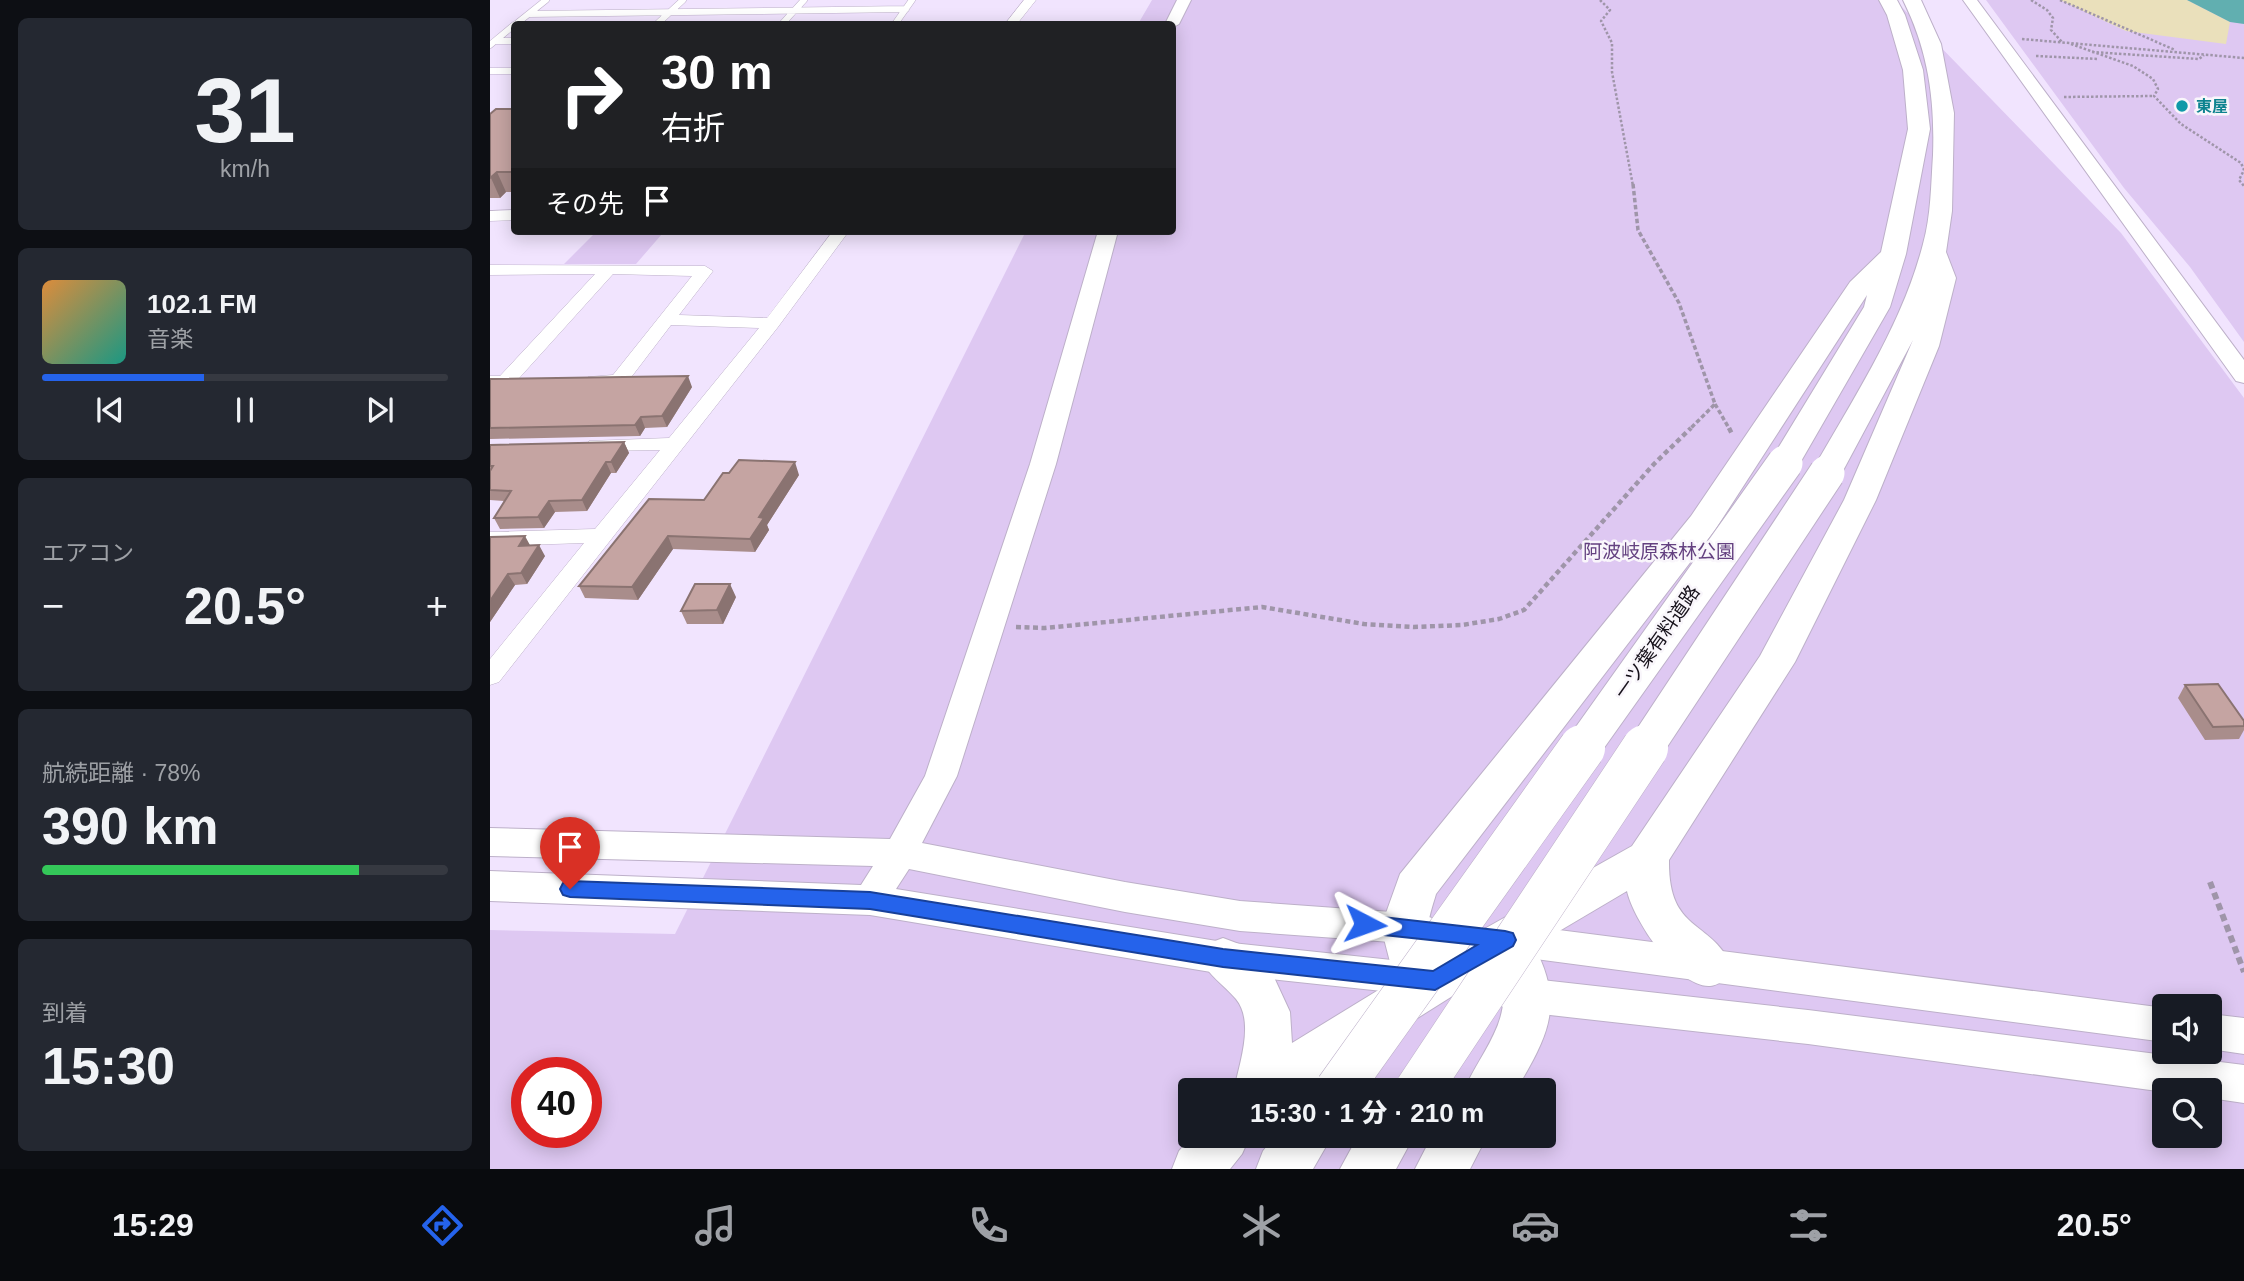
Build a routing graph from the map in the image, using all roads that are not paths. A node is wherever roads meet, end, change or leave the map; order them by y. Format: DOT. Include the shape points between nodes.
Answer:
graph roads {
  1 [pos="546,0"];
  2 [pos="683,0"];
  3 [pos="804,0"];
  4 [pos="912,0"];
  5 [pos="1030,0"];
  6 [pos="1184,0"];
  7 [pos="1888,0"];
  8 [pos="1912,0"];
  9 [pos="1970,0"];
  10 [pos="906,9"];
  11 [pos="794,11"];
  12 [pos="670,13"];
  13 [pos="529,14"];
  14 [pos="520,21"];
  15 [pos="661,21"];
  16 [pos="785,21"];
  17 [pos="897,21"];
  18 [pos="1013,21"];
  19 [pos="1174,21"];
  20 [pos="511,28"];
  21 [pos="511,41"];
  22 [pos="493,43"];
  23 [pos="490,71"];
  24 [pos="511,71"];
  25 [pos="511,215"];
  26 [pos="490,216"];
  27 [pos="838,235"];
  28 [pos="1107,235"];
  29 [pos="1934,253"];
  30 [pos="1893,254"];
  31 [pos="609,269"];
  32 [pos="494,274"];
  33 [pos="669,320"];
  34 [pos="772,323"];
  35 [pos="2244,376"];
  36 [pos="581,381"];
  37 [pos="497,382"];
  38 [pos="530,382"];
  39 [pos="674,444"];
  40 [pos="582,445"];
  41 [pos="602,536"];
  42 [pos="490,539"];
  43 [pos="490,676"];
  44 [pos="490,842"];
  45 [pos="900,853"];
  46 [pos="1647,858"];
  47 [pos="490,886"];
  48 [pos="870,900"];
  49 [pos="1404,927"];
  50 [pos="1505,940"];
  51 [pos="1223,958"];
  52 [pos="1709,966"];
  53 [pos="1435,980"];
  54 [pos="1531,998"];
  55 [pos="2152,1024"];
  56 [pos="2222,1033"];
  57 [pos="2244,1036"];
  58 [pos="1262,1078"];
  59 [pos="1279,1078"];
  60 [pos="1347,1078"];
  61 [pos="1426,1078"];
  62 [pos="1496,1078"];
  63 [pos="2244,1084"];
  64 [pos="1215,1148"];
  65 [pos="1297,1148"];
  66 [pos="1380,1148"];
  67 [pos="1454,1148"];
  68 [pos="1198,1169"];
  69 [pos="1282,1169"];
  70 [pos="1366,1169"];
  71 [pos="1441,1169"];
  1 -- 13 [label="lane"];
  2 -- 12 [label="lane"];
  3 -- 11 [label="lane"];
  4 -- 10 [label="lane"];
  5 -- 18 [label="street"];
  6 -- 19 [label="street"];
  7 -- 30 [label="main road, 一ツ葉有料道路" via="1913,69 1919,129"];
  8 -- 29 [label="main road" via="1923,17 1941,74 1946,130"];
  9 -- 35 [label="street"];
  10 -- 11 [label="lane"];
  10 -- 17 [label="lane"];
  11 -- 12 [label="lane"];
  11 -- 16 [label="lane"];
  12 -- 13 [label="lane"];
  12 -- 15 [label="lane"];
  13 -- 14 [label="lane"];
  20 -- 22 [label="lane"];
  21 -- 22 [label="lane"];
  23 -- 24 [label="lane"];
  25 -- 26 [label="street"];
  27 -- 34 [label="street"];
  28 -- 45 [label="street" via="1043,464 941,776"];
  29 -- 46 [label="main road" via="1943,278 1925,346 1860,500 1776,662"];
  29 -- 61 [label="main road, bridge" via="1898,343 1827,473"];
  30 -- 49 [label="main road" via="1858,288 1703,523 1416,887"];
  30 -- 60 [label="main road, 一ツ葉有料道路, bridge" via="1877,307 1785,463"];
  31 -- 32 [label="street"];
  31 -- 33 [label="street" via="705,271"];
  31 -- 37 [label="street"];
  33 -- 34 [label="street"];
  33 -- 36 [label="street" via="620,380"];
  34 -- 39 [label="street"];
  37 -- 38 [label="street"];
  39 -- 40 [label="street"];
  39 -- 41 [label="street"];
  41 -- 42 [label="street"];
  41 -- 43 [label="street"];
  44 -- 45 [label="street"];
  45 -- 48 [label="street"];
  45 -- 49 [label="street" via="1240,916"];
  46 -- 50 [label="main road"];
  46 -- 52 [label="main road" via="1645,882 1653,911 1670,934"];
  47 -- 48 [label="street"];
  48 -- 51 [label="street"];
  49 -- 50 [label="street"];
  49 -- 53 [label="main road" via="1413,962"];
  50 -- 52 [label="street"];
  50 -- 53 [label="main road"];
  50 -- 54 [label="main road" via="1520,960"];
  51 -- 53 [label="street"];
  51 -- 58 [label="main road" via="1255,989 1265,1007 1270,1037"];
  52 -- 55 [label="street"];
  53 -- 54 [label="street"];
  53 -- 59 [label="main road"];
  54 -- 62 [label="main road" via="1520,1040"];
  54 -- 63 [label="street" via="1808,1027"];
  56 -- 57 [label="street"];
  64 -- 68 [label="main road"];
  65 -- 69 [label="main road"];
  66 -- 70 [label="main road"];
  67 -- 71 [label="main road"];
}
